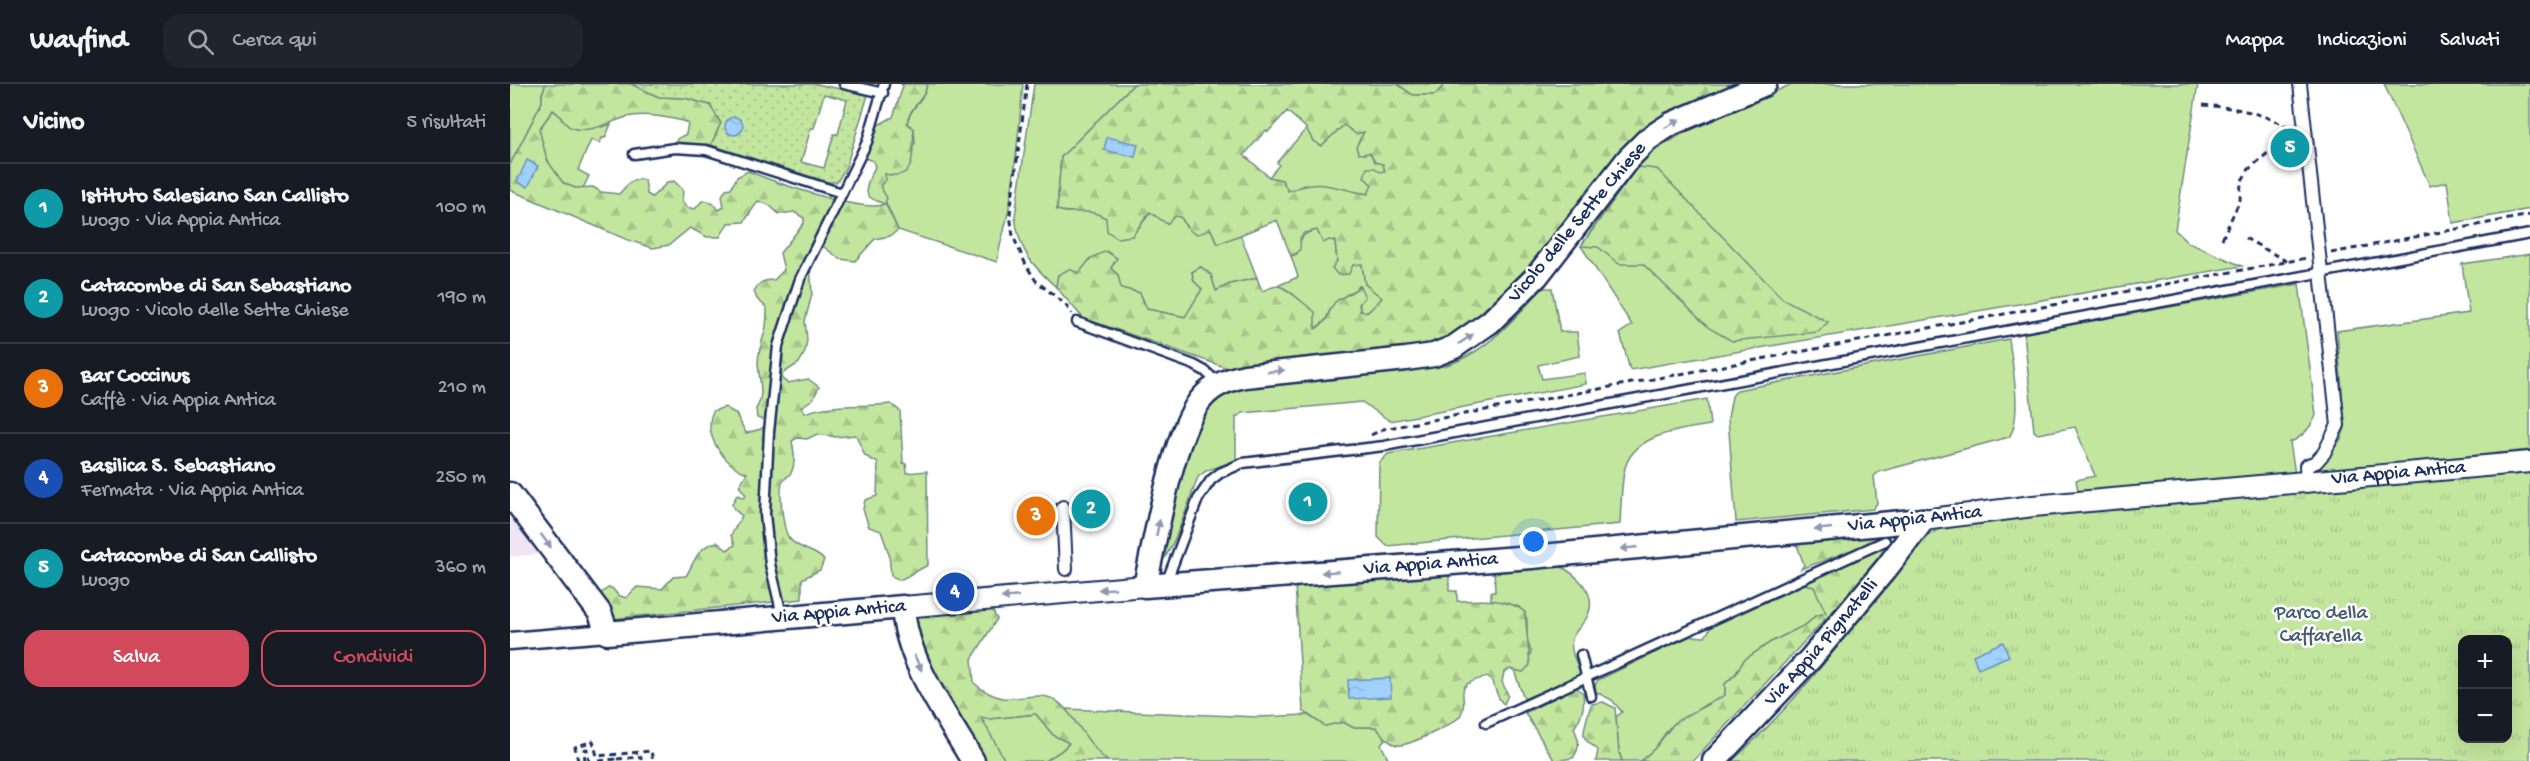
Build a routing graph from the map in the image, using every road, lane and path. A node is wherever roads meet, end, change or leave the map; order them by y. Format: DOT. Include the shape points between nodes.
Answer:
graph roads {
  1 [pos="844,84"];
  2 [pos="1027,84"];
  3 [pos="1765,84"];
  4 [pos="2300,84"];
  5 [pos="883,89"];
  6 [pos="2204,105"];
  7 [pos="2304,135"];
  8 [pos="634,154"];
  9 [pos="842,193"];
  10 [pos="2530,215"];
  11 [pos="2530,234"];
  12 [pos="2222,238"];
  13 [pos="2245,238"];
  14 [pos="2319,256"];
  15 [pos="2288,262"];
  16 [pos="2321,272"];
  17 [pos="1077,322"];
  18 [pos="1219,384"];
  19 [pos="1359,449"];
  20 [pos="2530,462"];
  21 [pos="2307,482"];
  22 [pos="510,494"];
  23 [pos="1063,507"];
  24 [pos="1923,519"];
  25 [pos="1885,541"];
  26 [pos="1066,569"];
  27 [pos="1156,584"];
  28 [pos="903,607"];
  29 [pos="782,618"];
  30 [pos="607,633"];
  31 [pos="510,642"];
  32 [pos="1581,655"];
  33 [pos="1586,677"];
  34 [pos="1591,696"];
  35 [pos="1486,723"];
  36 [pos="617,760"];
  37 [pos="578,761"];
  38 [pos="599,761"];
  39 [pos="641,761"];
  40 [pos="653,761"];
  41 [pos="973,761"];
  42 [pos="1714,761"];
  1 -- 5 [label="lane"];
  2 -- 17 [label="path" via="1010,214 1013,236 1036,281 1065,304"];
  18 -- 3 [label="main road, Vicolo delle Sette Chiese, one-way" via="1265,372 1434,355 1454,347 1490,322 1537,276 1648,139 1671,124"];
  4 -- 7 [label="street"];
  5 -- 9 [label="lane" via="867,142"];
  6 -- 7 [label="path" via="2245,109"];
  7 -- 12 [label="path" via="2283,140 2248,169 2241,182 2240,200"];
  7 -- 14 [label="street"];
  8 -- 9 [label="lane" via="675,148 706,150"];
  9 -- 29 [label="lane" via="800,279 778,346 765,514 770,564"];
  10 -- 14 [label="path"];
  11 -- 16 [label="lane"];
  13 -- 15 [label="path"];
  14 -- 15 [label="path"];
  14 -- 16 [label="street"];
  15 -- 19 [label="path" via="1383,429 1368,437"];
  16 -- 19 [label="lane"];
  16 -- 21 [label="street" via="2338,425 2324,453 2306,466"];
  17 -- 18 [label="lane" via="1194,365"];
  27 -- 18 [label="main road, Vicolo delle Sette Chiese, one-way" via="1170,480 1187,424 1199,402"];
  19 -- 27 [label="lane" via="1243,463 1216,476 1206,486"];
  20 -- 21 [label="street, Via Appia Antica"];
  21 -- 24 [label="street, Via Appia Antica"];
  22 -- 30 [label="main road, one-way" via="600,613"];
  23 -- 26 [label="street"];
  24 -- 27 [label="main road, Via Appia Antica, one-way" via="1532,557"];
  24 -- 42 [label="main road, Via Appia Pignatelli" via="1811,658"];
  25 -- 33 [label="lane"];
  27 -- 28 [label="street, Via Appia Antica, one-way"];
  28 -- 29 [label="main road, Via Appia Antica"];
  28 -- 41 [label="main road, one-way" via="915,657"];
  29 -- 30 [label="main road, Via Appia Antica"];
  30 -- 31 [label="street, Via Appia Antica"];
  32 -- 33 [label="lane"];
  33 -- 34 [label="lane"];
  33 -- 35 [label="lane"];
  36 -- 38 [label="path"];
  36 -- 39 [label="path" via="641,757"];
  37 -- 40 [label="path" via="575,747 593,741 597,756 651,752"];
}
